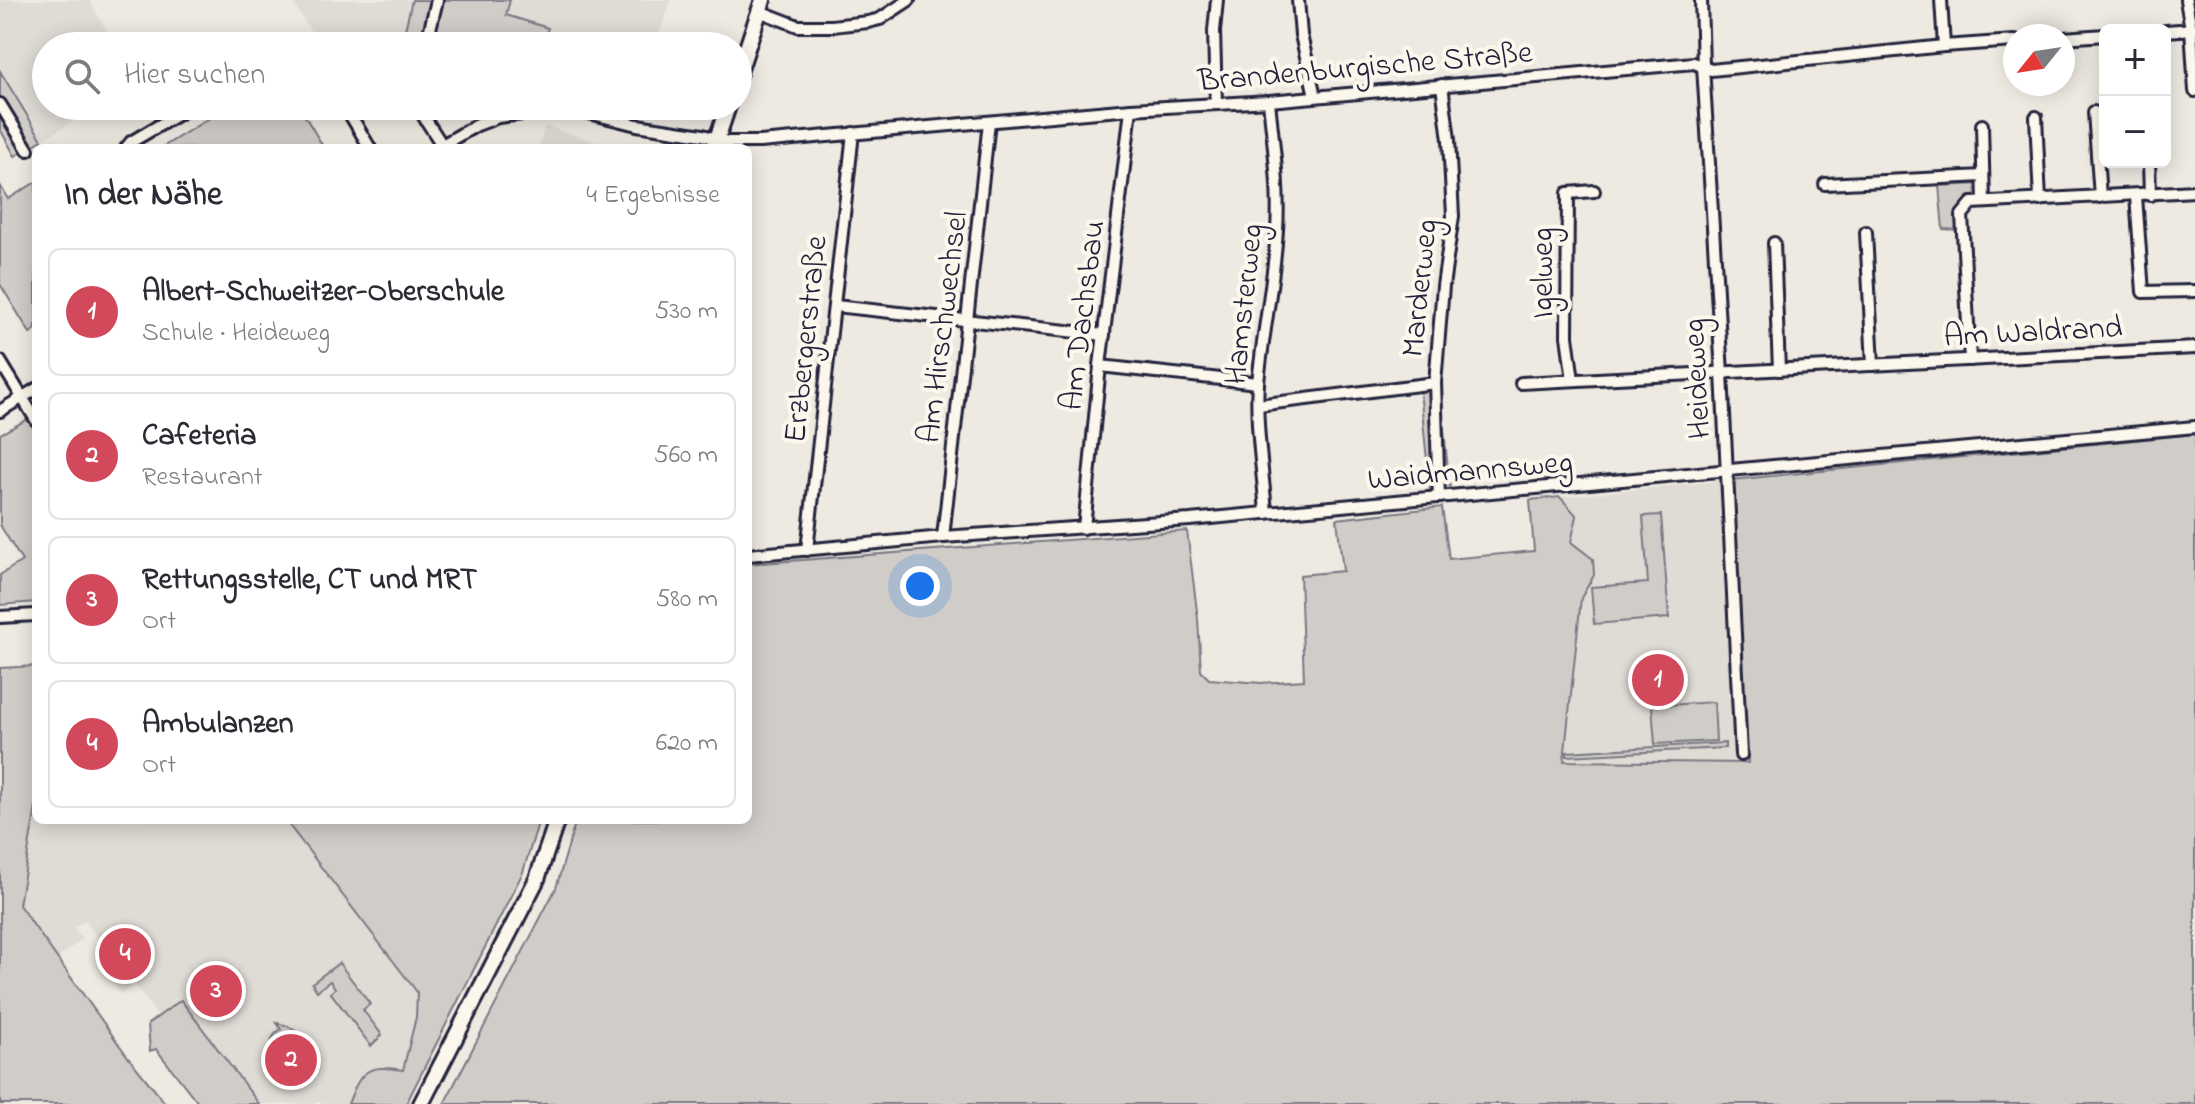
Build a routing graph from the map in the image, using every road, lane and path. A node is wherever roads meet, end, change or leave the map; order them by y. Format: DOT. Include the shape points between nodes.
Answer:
graph roads {
  1 [pos="437,0"];
  2 [pos="909,0"];
  3 [pos="1217,0"];
  4 [pos="1298,0"];
  5 [pos="1701,0"];
  6 [pos="1941,0"];
  7 [pos="2186,0"];
  8 [pos="761,6"];
  9 [pos="2193,29"];
  10 [pos="2171,31"];
  11 [pos="429,32"];
  12 [pos="752,33"];
  13 [pos="2099,35"];
  14 [pos="2075,37"];
  15 [pos="2003,42"];
  16 [pos="1944,46"];
  17 [pos="1703,66"];
  18 [pos="1442,85"];
  19 [pos="2195,91"];
  20 [pos="1315,96"];
  21 [pos="1269,101"];
  22 [pos="1216,103"];
  23 [pos="0,104"];
  24 [pos="1131,109"];
  25 [pos="2094,112"];
  26 [pos="2036,117"];
  27 [pos="168,120"];
  28 [pos="353,120"];
  29 [pos="425,120"];
  30 [pos="490,120"];
  31 [pos="617,120"];
  32 [pos="724,120"];
  33 [pos="989,122"];
  34 [pos="1982,125"];
  35 [pos="853,133"];
  36 [pos="129,144"];
  37 [pos="368,144"];
  38 [pos="438,144"];
  39 [pos="443,144"];
  40 [pos="716,144"];
  41 [pos="28,150"];
  42 [pos="2149,168"];
  43 [pos="1983,176"];
  44 [pos="1825,184"];
  45 [pos="1594,191"];
  46 [pos="2195,191"];
  47 [pos="2150,195"];
  48 [pos="2136,196"];
  49 [pos="2100,197"];
  50 [pos="2040,200"];
  51 [pos="1984,202"];
  52 [pos="1866,232"];
  53 [pos="1774,243"];
  54 [pos="2195,291"];
  55 [pos="835,306"];
  56 [pos="966,321"];
  57 [pos="1104,335"];
  58 [pos="2195,348"];
  59 [pos="1970,360"];
  60 [pos="0,361"];
  61 [pos="1873,365"];
  62 [pos="1100,366"];
  63 [pos="1779,370"];
  64 [pos="1722,373"];
  65 [pos="1573,380"];
  66 [pos="1258,383"];
  67 [pos="1435,383"];
  68 [pos="1521,383"];
  69 [pos="32,391"];
  70 [pos="22,397"];
  71 [pos="1258,405"];
  72 [pos="0,411"];
  73 [pos="32,413"];
  74 [pos="2195,427"];
  75 [pos="1725,469"];
  76 [pos="1439,497"];
  77 [pos="1266,513"];
  78 [pos="1084,528"];
  79 [pos="943,537"];
  80 [pos="807,550"];
  81 [pos="752,555"];
  82 [pos="32,615"];
  83 [pos="0,617"];
  84 [pos="1741,755"];
  85 [pos="556,824"];
  86 [pos="421,1104"];
  1 -- 11 [label="street"];
  2 -- 8 [label="street" via="880,19 832,26 798,26"];
  3 -- 22 [label="street"];
  4 -- 20 [label="street"];
  5 -- 17 [label="street, Heideweg"];
  6 -- 16 [label="street"];
  7 -- 9 [label="street"];
  8 -- 12 [label="main road"];
  9 -- 10 [label="street"];
  9 -- 19 [label="street"];
  13 -- 14 [label="street"];
  15 -- 16 [label="street, Brandenburgische Straße"];
  16 -- 17 [label="street, Brandenburgische Straße" via="1711,70"];
  17 -- 18 [label="street, Brandenburgische Straße"];
  17 -- 64 [label="street, Heideweg"];
  18 -- 20 [label="street, Brandenburgische Straße"];
  18 -- 67 [label="street, Marderweg" via="1453,216"];
  20 -- 21 [label="street, Brandenburgische Straße"];
  21 -- 22 [label="street, Brandenburgische Straße"];
  21 -- 66 [label="street, Hamsterweg" via="1277,231"];
  22 -- 24 [label="street, Brandenburgische Straße"];
  23 -- 41 [label="street"];
  24 -- 33 [label="street, Brandenburgische Straße"];
  24 -- 57 [label="street, Am Dachsbau"];
  25 -- 49 [label="street"];
  26 -- 50 [label="street"];
  27 -- 36 [label="street"];
  28 -- 37 [label="street"];
  29 -- 38 [label="street"];
  30 -- 39 [label="street, Brandenburgische Straße"];
  31 -- 40 [label="street, Brandenburgische Straße" via="700,134"];
  32 -- 40 [label="main road"];
  33 -- 35 [label="street, Brandenburgische Straße"];
  33 -- 56 [label="street, Am Hirschwechsel"];
  34 -- 43 [label="street"];
  35 -- 40 [label="street, Brandenburgische Straße"];
  35 -- 55 [label="street, Erzbergerstraße"];
  42 -- 47 [label="street"];
  43 -- 44 [label="street"];
  43 -- 51 [label="street"];
  45 -- 65 [label="street, Igelweg" via="1563,193"];
  46 -- 47 [label="street"];
  47 -- 48 [label="street"];
  48 -- 49 [label="street"];
  48 -- 54 [label="street" via="2143,292"];
  49 -- 50 [label="street"];
  50 -- 51 [label="street"];
  51 -- 59 [label="street" via="1972,203 1962,215"];
  52 -- 61 [label="street"];
  53 -- 63 [label="street"];
  55 -- 56 [label="street"];
  55 -- 80 [label="street, Erzbergerstraße"];
  56 -- 57 [label="street"];
  56 -- 79 [label="street, Am Hirschwechsel"];
  57 -- 62 [label="street, Am Dachsbau"];
  58 -- 59 [label="street, Am Waldrand"];
  59 -- 61 [label="street, Am Waldrand"];
  60 -- 70 [label="street"];
  61 -- 63 [label="street, Am Waldrand"];
  62 -- 66 [label="street"];
  62 -- 78 [label="street, Am Dachsbau"];
  63 -- 64 [label="street, Am Waldrand"];
  64 -- 65 [label="street, Am Waldrand"];
  64 -- 75 [label="street, Heideweg"];
  65 -- 68 [label="street, Am Waldrand"];
  66 -- 71 [label="street, Hamsterweg"];
  67 -- 71 [label="street"];
  67 -- 76 [label="street, Marderweg"];
  69 -- 70 [label="street"];
  70 -- 72 [label="street"];
  70 -- 73 [label="street"];
  71 -- 77 [label="street, Hamsterweg"];
  74 -- 75 [label="street, Waidmannsweg"];
  75 -- 76 [label="street, Waidmannsweg"];
  75 -- 84 [label="street, Heideweg"];
  76 -- 77 [label="street, Waidmannsweg"];
  77 -- 78 [label="street, Waidmannsweg"];
  78 -- 79 [label="street, Waidmannsweg"];
  79 -- 80 [label="street, Waidmannsweg"];
  80 -- 81 [label="street, Waidmannsweg"];
  82 -- 83 [label="street"];
  85 -- 86 [label="main road" via="537,879"];
}
